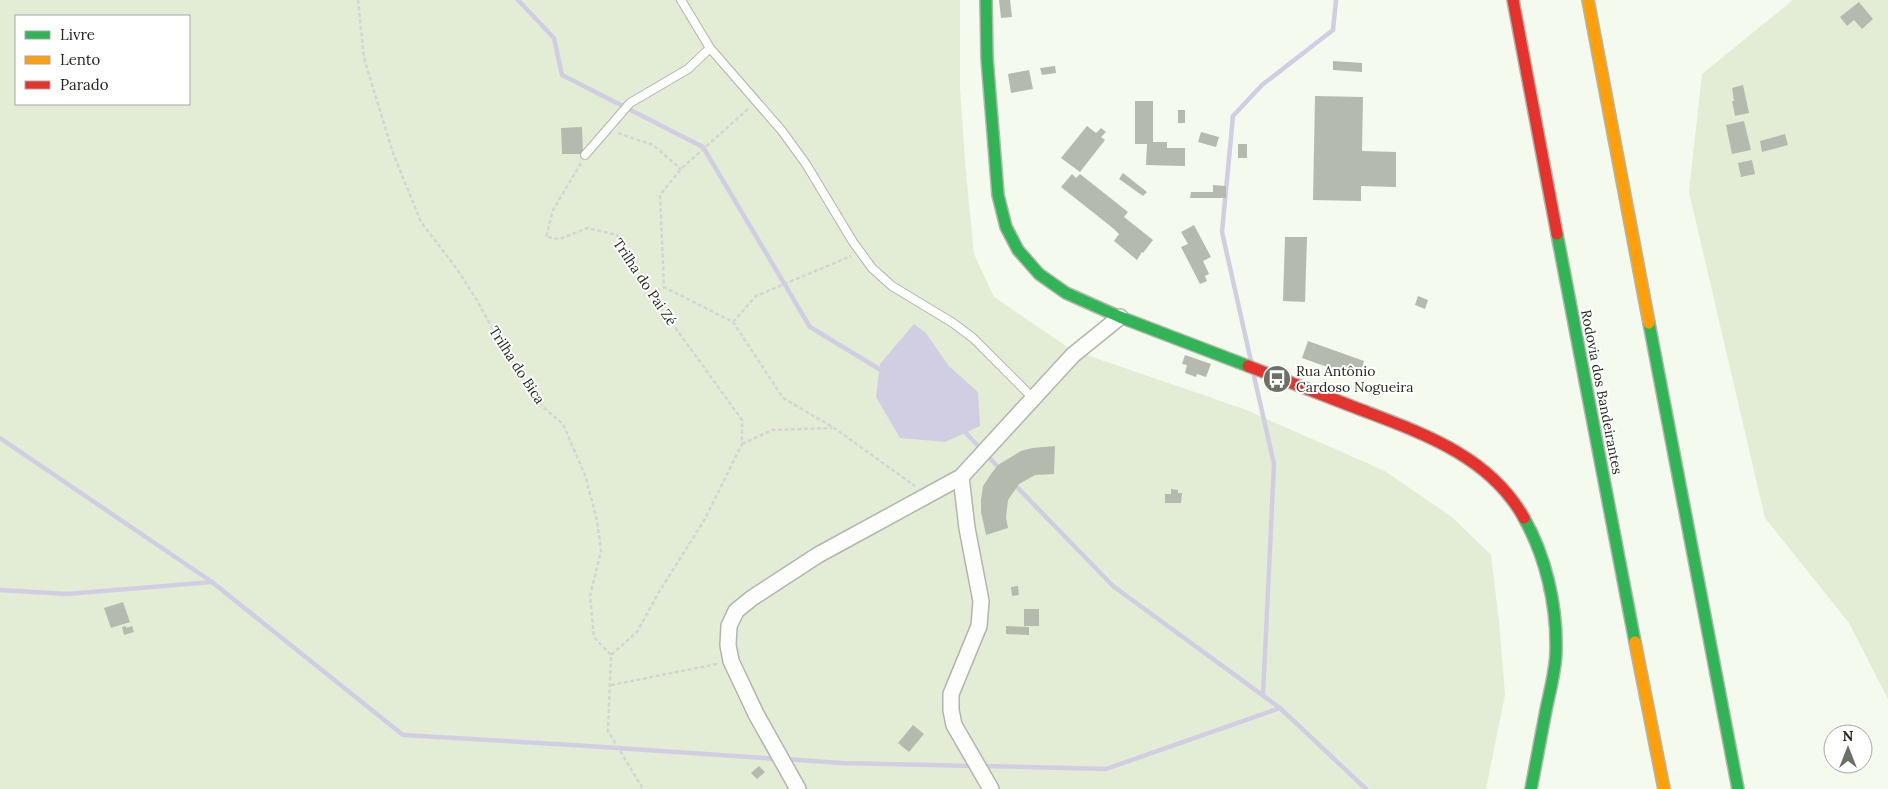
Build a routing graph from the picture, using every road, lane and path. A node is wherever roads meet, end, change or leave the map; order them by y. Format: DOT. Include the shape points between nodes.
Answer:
graph roads {
  1 [pos="358,0"];
  2 [pos="681,0"];
  3 [pos="986,0"];
  4 [pos="1513,0"];
  5 [pos="1588,0"];
  6 [pos="710,48"];
  7 [pos="757,102"];
  8 [pos="608,129"];
  9 [pos="585,155"];
  10 [pos="681,169"];
  11 [pos="860,252"];
  12 [pos="664,287"];
  13 [pos="651,294"];
  14 [pos="1120,318"];
  15 [pos="733,322"];
  16 [pos="1034,399"];
  17 [pos="834,428"];
  18 [pos="742,444"];
  19 [pos="961,477"];
  20 [pos="928,495"];
  21 [pos="611,654"];
  22 [pos="731,661"];
  23 [pos="611,685"];
  24 [pos="642,789"];
  25 [pos="798,789"];
  26 [pos="991,789"];
  27 [pos="1530,789"];
  28 [pos="1664,789"];
  29 [pos="1738,789"];
  1 -- 21 [label="path, Trilha do Bica" via="364,58 393,153 421,222 457,269 509,358 543,407 564,424 585,475 597,520 600,551 590,596 594,637"];
  2 -- 6 [label="lane"];
  3 -- 14 [label="main road" via="987,58 998,185 1006,227 1018,250 1039,274 1066,293"];
  4 -- 28 [label="main road, Rodovia dos Bandeirantes"];
  5 -- 29 [label="main road"];
  6 -- 7 [label="lane"];
  6 -- 8 [label="lane" via="688,69 630,103"];
  7 -- 10 [label="path"];
  7 -- 11 [label="lane" via="806,164"];
  8 -- 9 [label="lane"];
  8 -- 10 [label="path" via="653,145"];
  9 -- 13 [label="path, Trilha do Pai Zé" via="553,210 546,237 560,239 587,228 617,235"];
  10 -- 12 [label="path" via="660,195"];
  11 -- 15 [label="path" via="756,296"];
  11 -- 16 [label="lane" via="892,286 973,338"];
  12 -- 13 [label="path"];
  12 -- 15 [label="path"];
  13 -- 18 [label="path, Trilha do Pai Zé" via="742,420"];
  14 -- 16 [label="street" via="1073,355"];
  14 -- 27 [label="main road" via="1417,431 1456,450 1487,471 1511,495 1527,522 1544,564 1554,610 1556,651 1552,685"];
  15 -- 17 [label="path" via="783,398"];
  16 -- 19 [label="street"];
  17 -- 18 [label="path" via="772,430"];
  17 -- 20 [label="path"];
  18 -- 21 [label="path, Trilha do Pai Zé" via="705,519 637,632"];
  19 -- 20 [label="street"];
  19 -- 26 [label="street" via="981,608 979,626 951,694 951,710 954,725"];
  20 -- 22 [label="street" via="818,555 736,611 729,626"];
  21 -- 23 [label="path"];
  22 -- 23 [label="path"];
  22 -- 25 [label="street"];
  23 -- 24 [label="path" via="608,731"];
}
